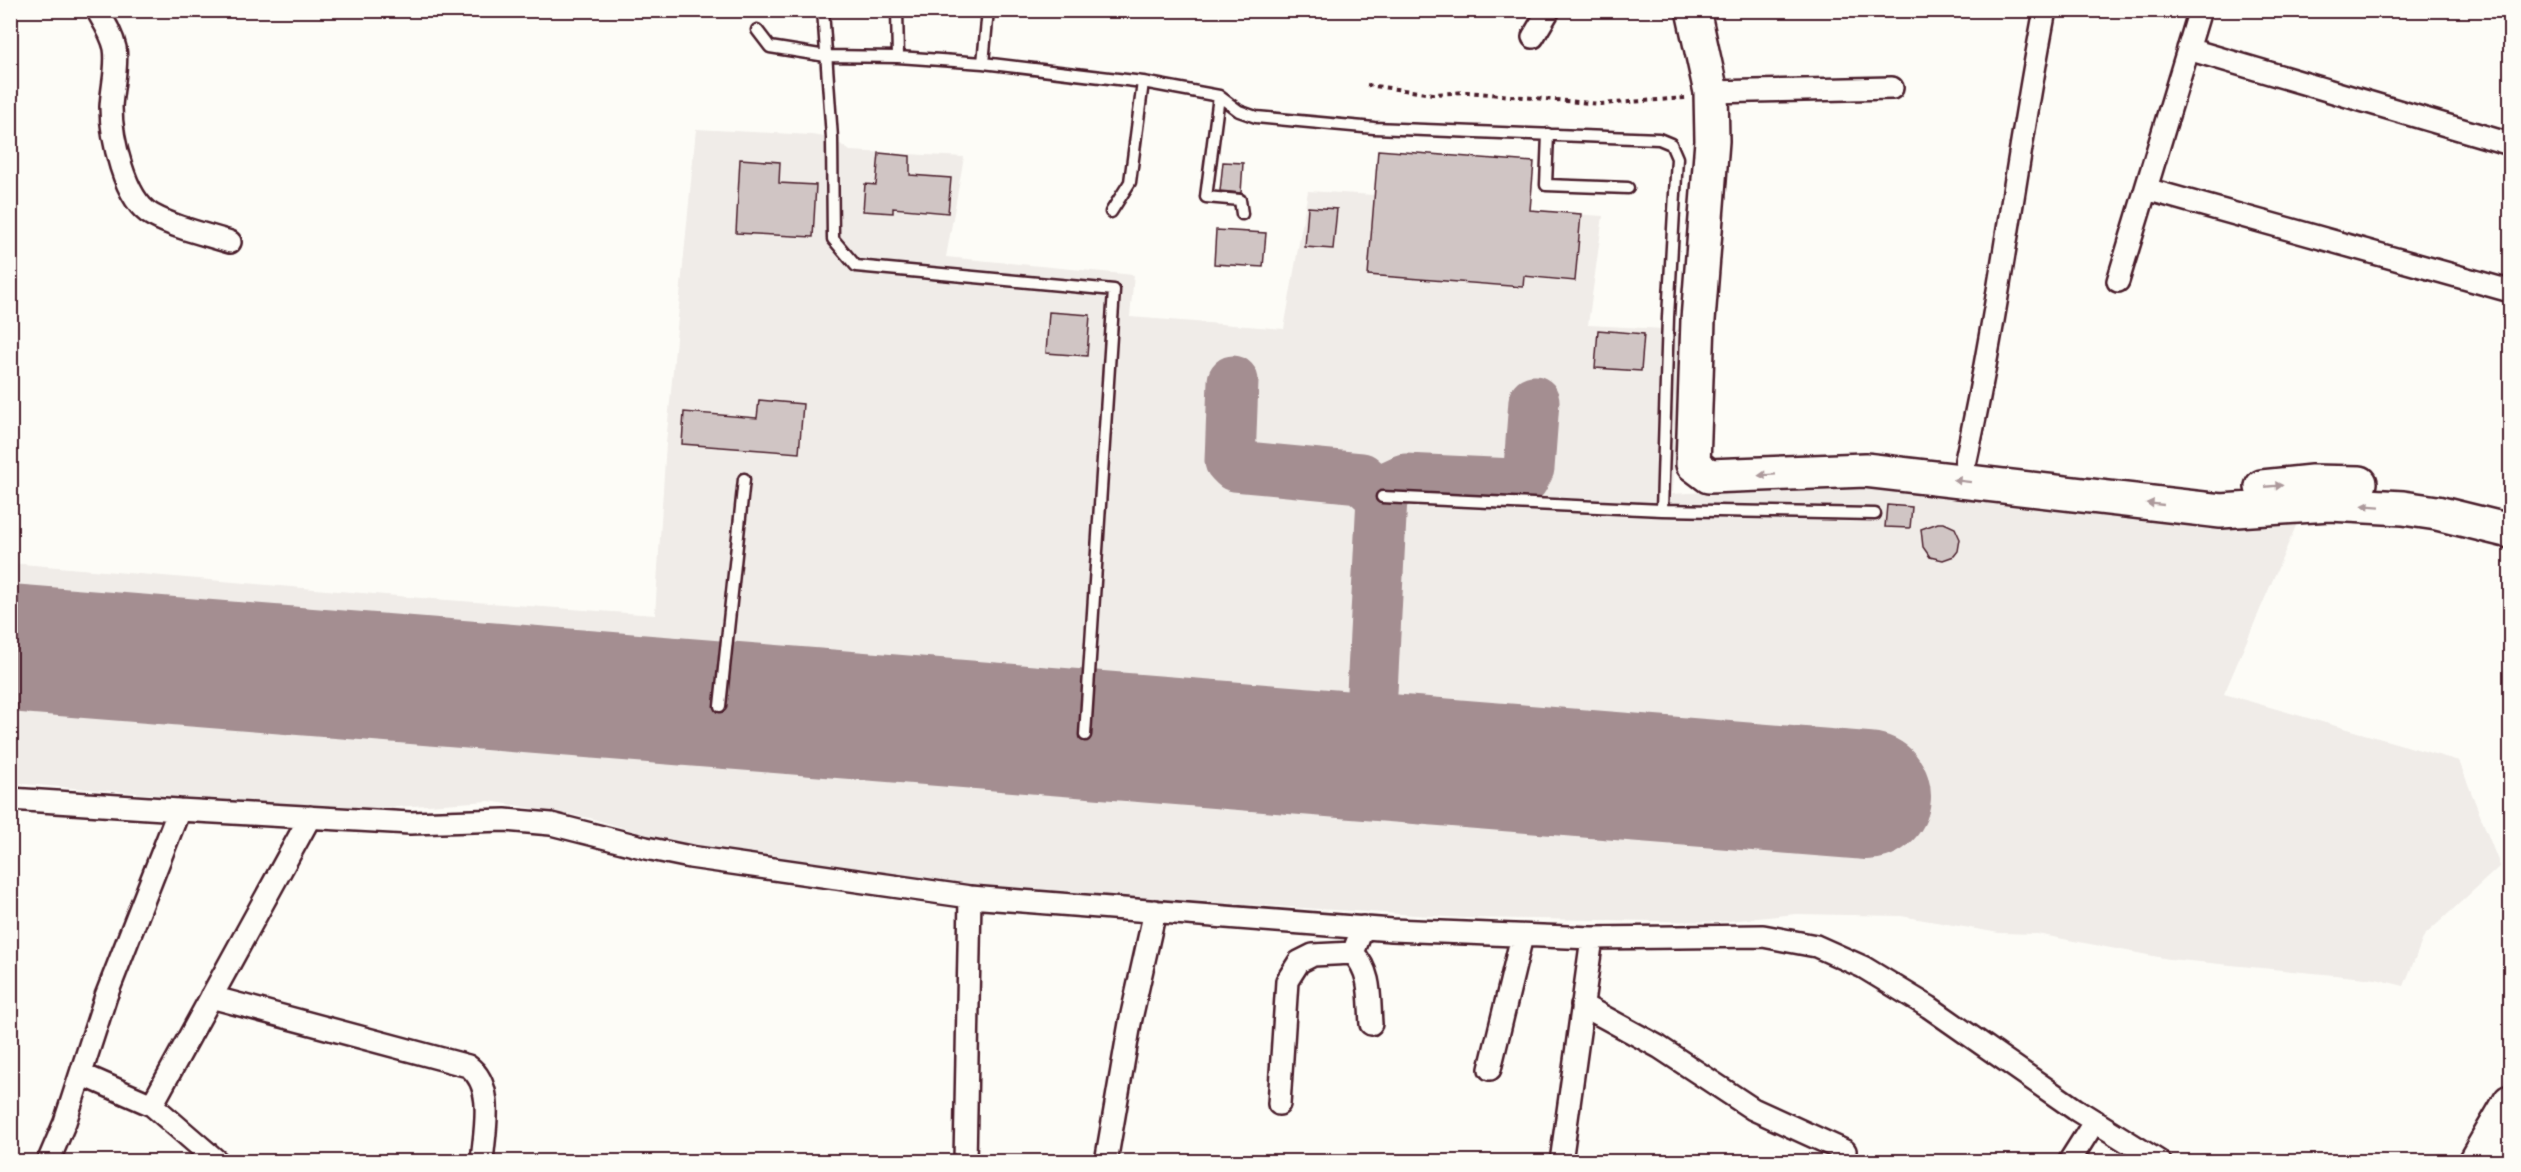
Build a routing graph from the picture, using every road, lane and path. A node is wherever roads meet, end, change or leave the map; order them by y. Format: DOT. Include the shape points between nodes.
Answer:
graph roads {
  1 [pos="97,10"];
  2 [pos="823,10"];
  3 [pos="897,10"];
  4 [pos="988,10"];
  5 [pos="1549,10"];
  6 [pos="1693,10"];
  7 [pos="2045,10"];
  8 [pos="2200,10"];
  9 [pos="757,30"];
  10 [pos="1533,37"];
  11 [pos="2188,49"];
  12 [pos="826,56"];
  13 [pos="898,57"];
  14 [pos="983,63"];
  15 [pos="1143,81"];
  16 [pos="1367,85"];
  17 [pos="1892,88"];
  18 [pos="1711,95"];
  19 [pos="1219,96"];
  20 [pos="1548,134"];
  21 [pos="2511,144"];
  22 [pos="1628,188"];
  23 [pos="2146,189"];
  24 [pos="1111,212"];
  25 [pos="1242,214"];
  26 [pos="230,242"];
  27 [pos="2118,281"];
  28 [pos="2511,291"];
  29 [pos="1683,319"];
  30 [pos="1966,460"];
  31 [pos="1693,464"];
  32 [pos="744,479"];
  33 [pos="1382,497"];
  34 [pos="2511,509"];
  35 [pos="1662,510"];
  36 [pos="1875,514"];
  37 [pos="2511,531"];
  38 [pos="720,706"];
  39 [pos="1085,735"];
  40 [pos="10,800"];
  41 [pos="179,810"];
  42 [pos="310,816"];
  43 [pos="970,897"];
  44 [pos="1155,911"];
  45 [pos="1363,927"];
  46 [pos="1522,936"];
  47 [pos="1592,938"];
  48 [pos="1353,953"];
  49 [pos="212,997"];
  50 [pos="1582,1005"];
  51 [pos="1371,1024"];
  52 [pos="1490,1069"];
  53 [pos="81,1074"];
  54 [pos="2511,1102"];
  55 [pos="1279,1104"];
  56 [pos="152,1105"];
  57 [pos="2095,1121"];
  58 [pos="2511,1148"];
  59 [pos="1845,1151"];
  60 [pos="48,1161"];
  61 [pos="218,1161"];
  62 [pos="482,1161"];
  63 [pos="965,1161"];
  64 [pos="1106,1161"];
  65 [pos="1561,1161"];
  66 [pos="2069,1161"];
  67 [pos="2160,1161"];
  68 [pos="2475,1161"];
  69 [pos="2502,1161"];
  1 -- 26 [label="street" via="115,47 113,136 134,196 151,215"];
  2 -- 12 [label="lane"];
  3 -- 13 [label="lane"];
  4 -- 14 [label="lane"];
  5 -- 10 [label="street"];
  6 -- 18 [label="highway"];
  7 -- 30 [label="street" via="1983,382"];
  8 -- 11 [label="street"];
  9 -- 12 [label="lane" via="770,47"];
  11 -- 21 [label="street"];
  11 -- 23 [label="street"];
  12 -- 13 [label="lane"];
  12 -- 39 [label="lane" via="833,239 856,266 1114,290"];
  13 -- 14 [label="lane"];
  14 -- 15 [label="lane"];
  15 -- 19 [label="lane"];
  15 -- 24 [label="lane" via="1130,182"];
  16 -- 18 [label="path" via="1433,94 1467,92 1600,104"];
  17 -- 18 [label="street"];
  18 -- 29 [label="highway" via="1712,141"];
  19 -- 20 [label="lane" via="1239,111 1256,117 1374,128"];
  19 -- 25 [label="lane" via="1206,196 1240,200"];
  20 -- 22 [label="lane" via="1546,185"];
  20 -- 29 [label="lane" via="1659,139 1671,144 1677,158"];
  23 -- 27 [label="street"];
  23 -- 28 [label="street"];
  29 -- 31 [label="highway"];
  29 -- 35 [label="lane"];
  30 -- 31 [label="highway" via="1864,450 1756,454"];
  30 -- 34 [label="highway, one-way" via="2201,488 2312,482 2375,485"];
  37 -- 31 [label="highway, one-way" via="2403,508 2330,504 2221,511 1864,470 1709,476"];
  32 -- 38 [label="lane"];
  33 -- 35 [label="lane"];
  35 -- 36 [label="lane"];
  40 -- 41 [label="street"];
  41 -- 42 [label="street"];
  41 -- 53 [label="street" via="106,996"];
  42 -- 43 [label="street" via="410,823 505,820 551,824 646,849"];
  42 -- 49 [label="street"];
  43 -- 44 [label="street"];
  43 -- 63 [label="street"];
  44 -- 45 [label="street"];
  44 -- 64 [label="street"];
  45 -- 46 [label="street"];
  45 -- 48 [label="street"];
  46 -- 47 [label="street"];
  46 -- 52 [label="street"];
  47 -- 50 [label="street"];
  47 -- 57 [label="street" via="1763,936 1816,946 1863,967 1929,1007"];
  48 -- 51 [label="street" via="1368,979"];
  48 -- 55 [label="street" via="1313,955 1299,962 1287,981"];
  49 -- 56 [label="street"];
  49 -- 62 [label="street" via="468,1066 483,1084"];
  50 -- 59 [label="street" via="1659,1047 1753,1109"];
  50 -- 65 [label="street"];
  53 -- 56 [label="street"];
  53 -- 60 [label="street"];
  54 -- 68 [label="highway"];
  56 -- 61 [label="street"];
  57 -- 66 [label="street"];
  57 -- 67 [label="street"];
  58 -- 69 [label="highway"];
}
